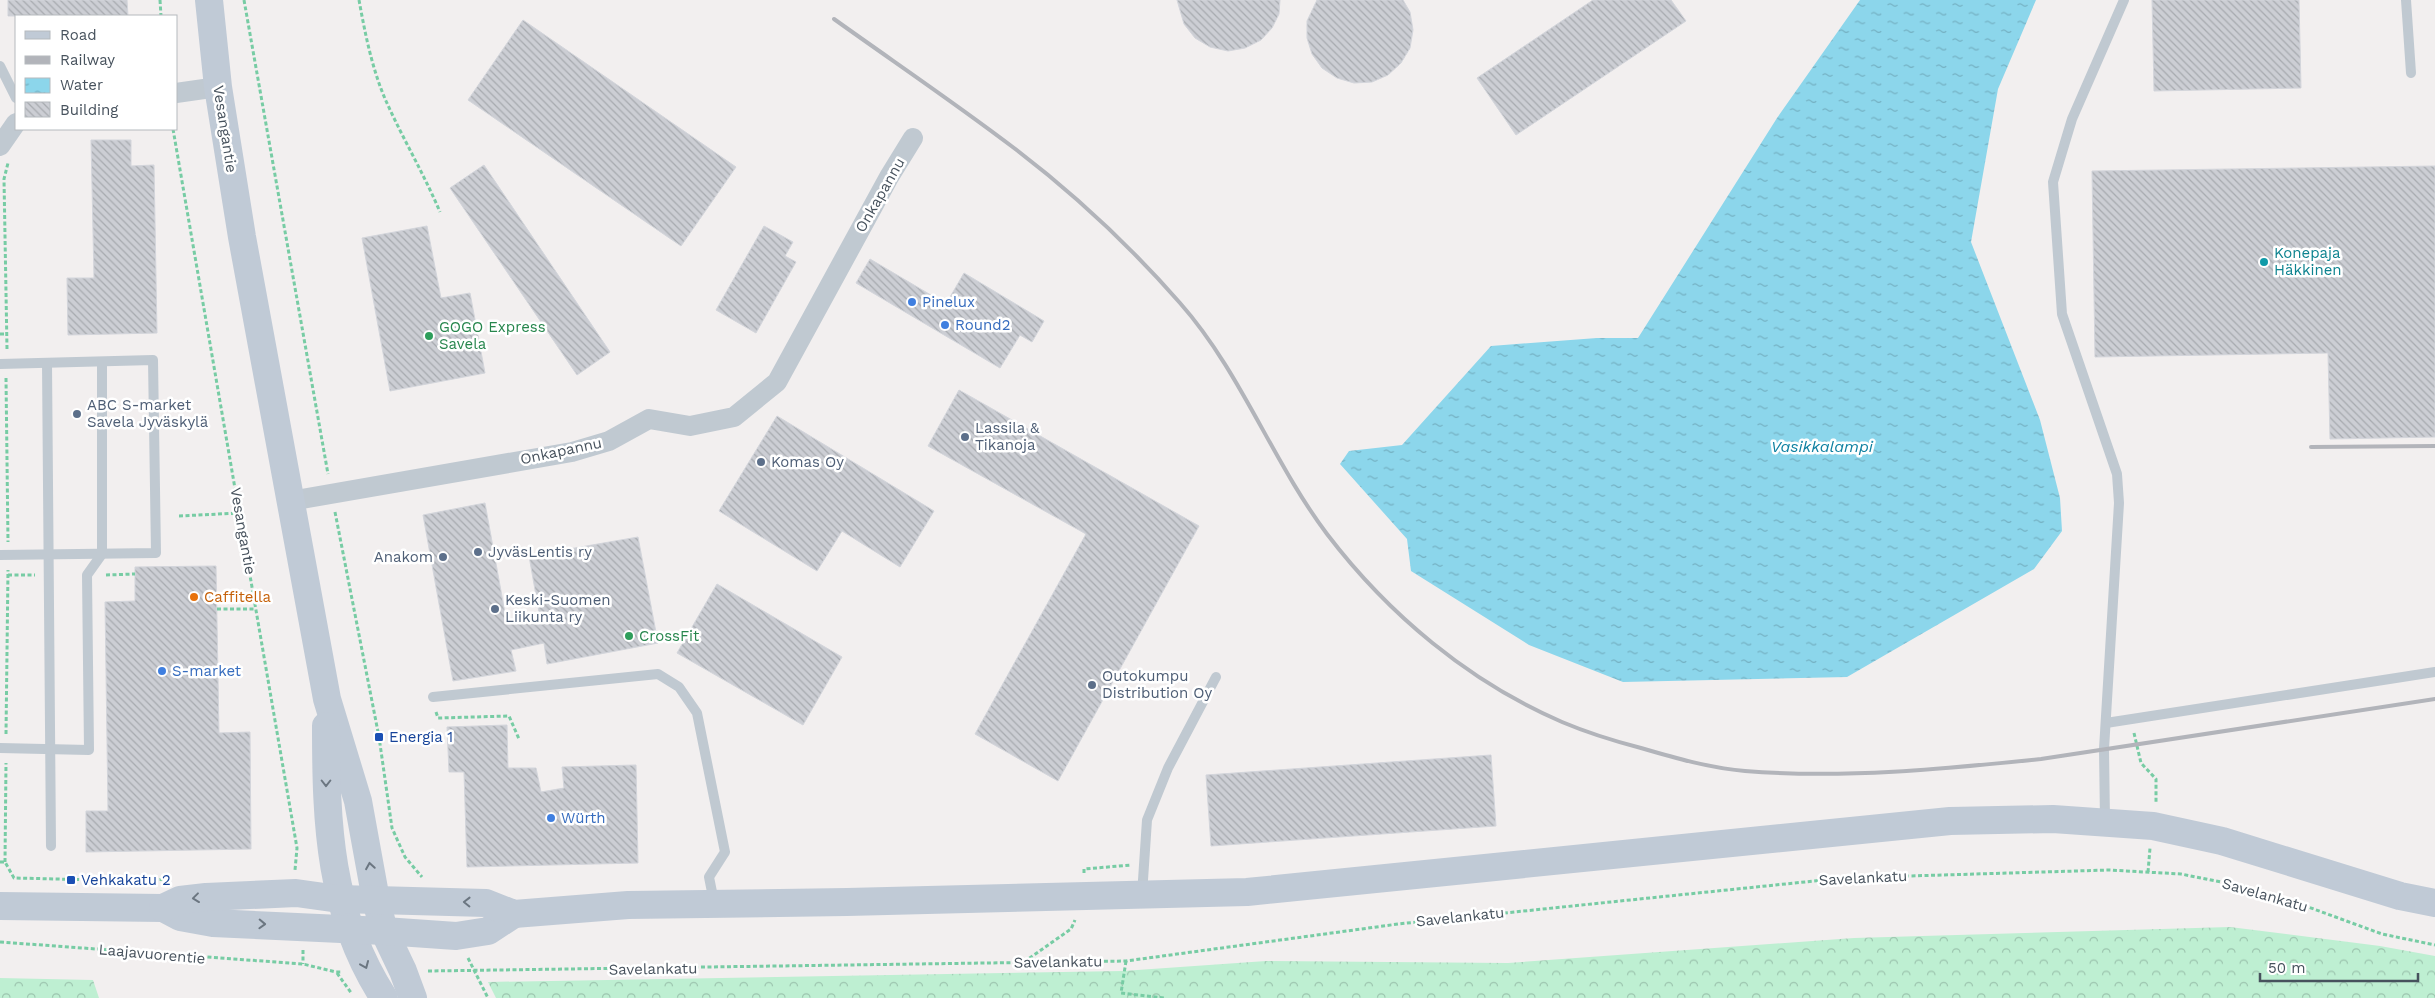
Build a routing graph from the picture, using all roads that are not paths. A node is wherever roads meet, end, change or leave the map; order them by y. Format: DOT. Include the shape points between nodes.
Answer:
graph roads {
  1 [pos="209,0"];
  2 [pos="2124,0"];
  3 [pos="2406,0"];
  4 [pos="0,66"];
  5 [pos="2411,72"];
  6 [pos="218,87"];
  7 [pos="178,93"];
  8 [pos="15,96"];
  9 [pos="15,125"];
  10 [pos="913,138"];
  11 [pos="4,152"];
  12 [pos="102,362"];
  13 [pos="47,363"];
  14 [pos="3,364"];
  15 [pos="290,501"];
  16 [pos="102,554"];
  17 [pos="4,555"];
  18 [pos="49,556"];
  19 [pos="2435,672"];
  20 [pos="1216,677"];
  21 [pos="433,697"];
  22 [pos="326,699"];
  23 [pos="2106,723"];
  24 [pos="3,748"];
  25 [pos="51,749"];
  26 [pos="2105,822"];
  27 [pos="52,846"];
  28 [pos="1142,895"];
  29 [pos="340,899"];
  30 [pos="376,900"];
  31 [pos="2435,903"];
  32 [pos="714,904"];
  33 [pos="0,906"];
  34 [pos="163,908"];
  35 [pos="514,914"];
  36 [pos="351,929"];
  37 [pos="384,930"];
  38 [pos="384,998"];
  39 [pos="413,998"];
  1 -- 6 [label="main road, Vesangantie"];
  2 -- 23 [label="lane" via="2072,119 2053,182 2062,314 2117,474 2119,503"];
  3 -- 5 [label="lane"];
  4 -- 8 [label="lane"];
  6 -- 7 [label="street"];
  6 -- 15 [label="main road, Vesangantie"];
  9 -- 11 [label="street"];
  10 -- 15 [label="street, Onkapannu" via="777,382 734,417 690,426 649,419 609,441 572,452"];
  12 -- 13 [label="lane"];
  12 -- 16 [label="lane"];
  12 -- 16 [label="lane" via="153,360 156,553"];
  13 -- 14 [label="lane"];
  13 -- 18 [label="lane"];
  15 -- 22 [label="main road, Vesangantie"];
  16 -- 18 [label="lane"];
  16 -- 25 [label="lane" via="87,575 89,750"];
  17 -- 18 [label="lane"];
  18 -- 25 [label="lane"];
  19 -- 23 [label="lane"];
  20 -- 28 [label="lane" via="1168,768 1147,820"];
  21 -- 32 [label="lane" via="658,674 679,687 697,713 725,852 709,877"];
  22 -- 29 [label="main road, Vesangantie, one-way" via="326,806"];
  30 -- 22 [label="main road, Vesangantie, one-way" via="358,800"];
  23 -- 26 [label="lane"];
  24 -- 25 [label="lane"];
  25 -- 27 [label="lane"];
  26 -- 28 [label="main road" via="2053,819 1950,821 1247,892"];
  26 -- 31 [label="main road" via="2153,826 2222,841 2400,896"];
  28 -- 32 [label="main road"];
  29 -- 30 [label="main road"];
  29 -- 34 [label="main road, one-way" via="296,893 206,897 180,900"];
  29 -- 36 [label="main road, Vesangantie"];
  35 -- 30 [label="main road, one-way" via="486,903"];
  30 -- 37 [label="main road, Vesangantie"];
  32 -- 35 [label="main road" via="628,905"];
  33 -- 34 [label="main road"];
  34 -- 36 [label="main road, one-way" via="180,917 213,923"];
  35 -- 37 [label="main road" via="488,931 456,936"];
  36 -- 37 [label="main road"];
  36 -- 38 [label="main road, Vesangantie, one-way" via="366,970"];
  37 -- 39 [label="main road, Vesangantie"];
}
